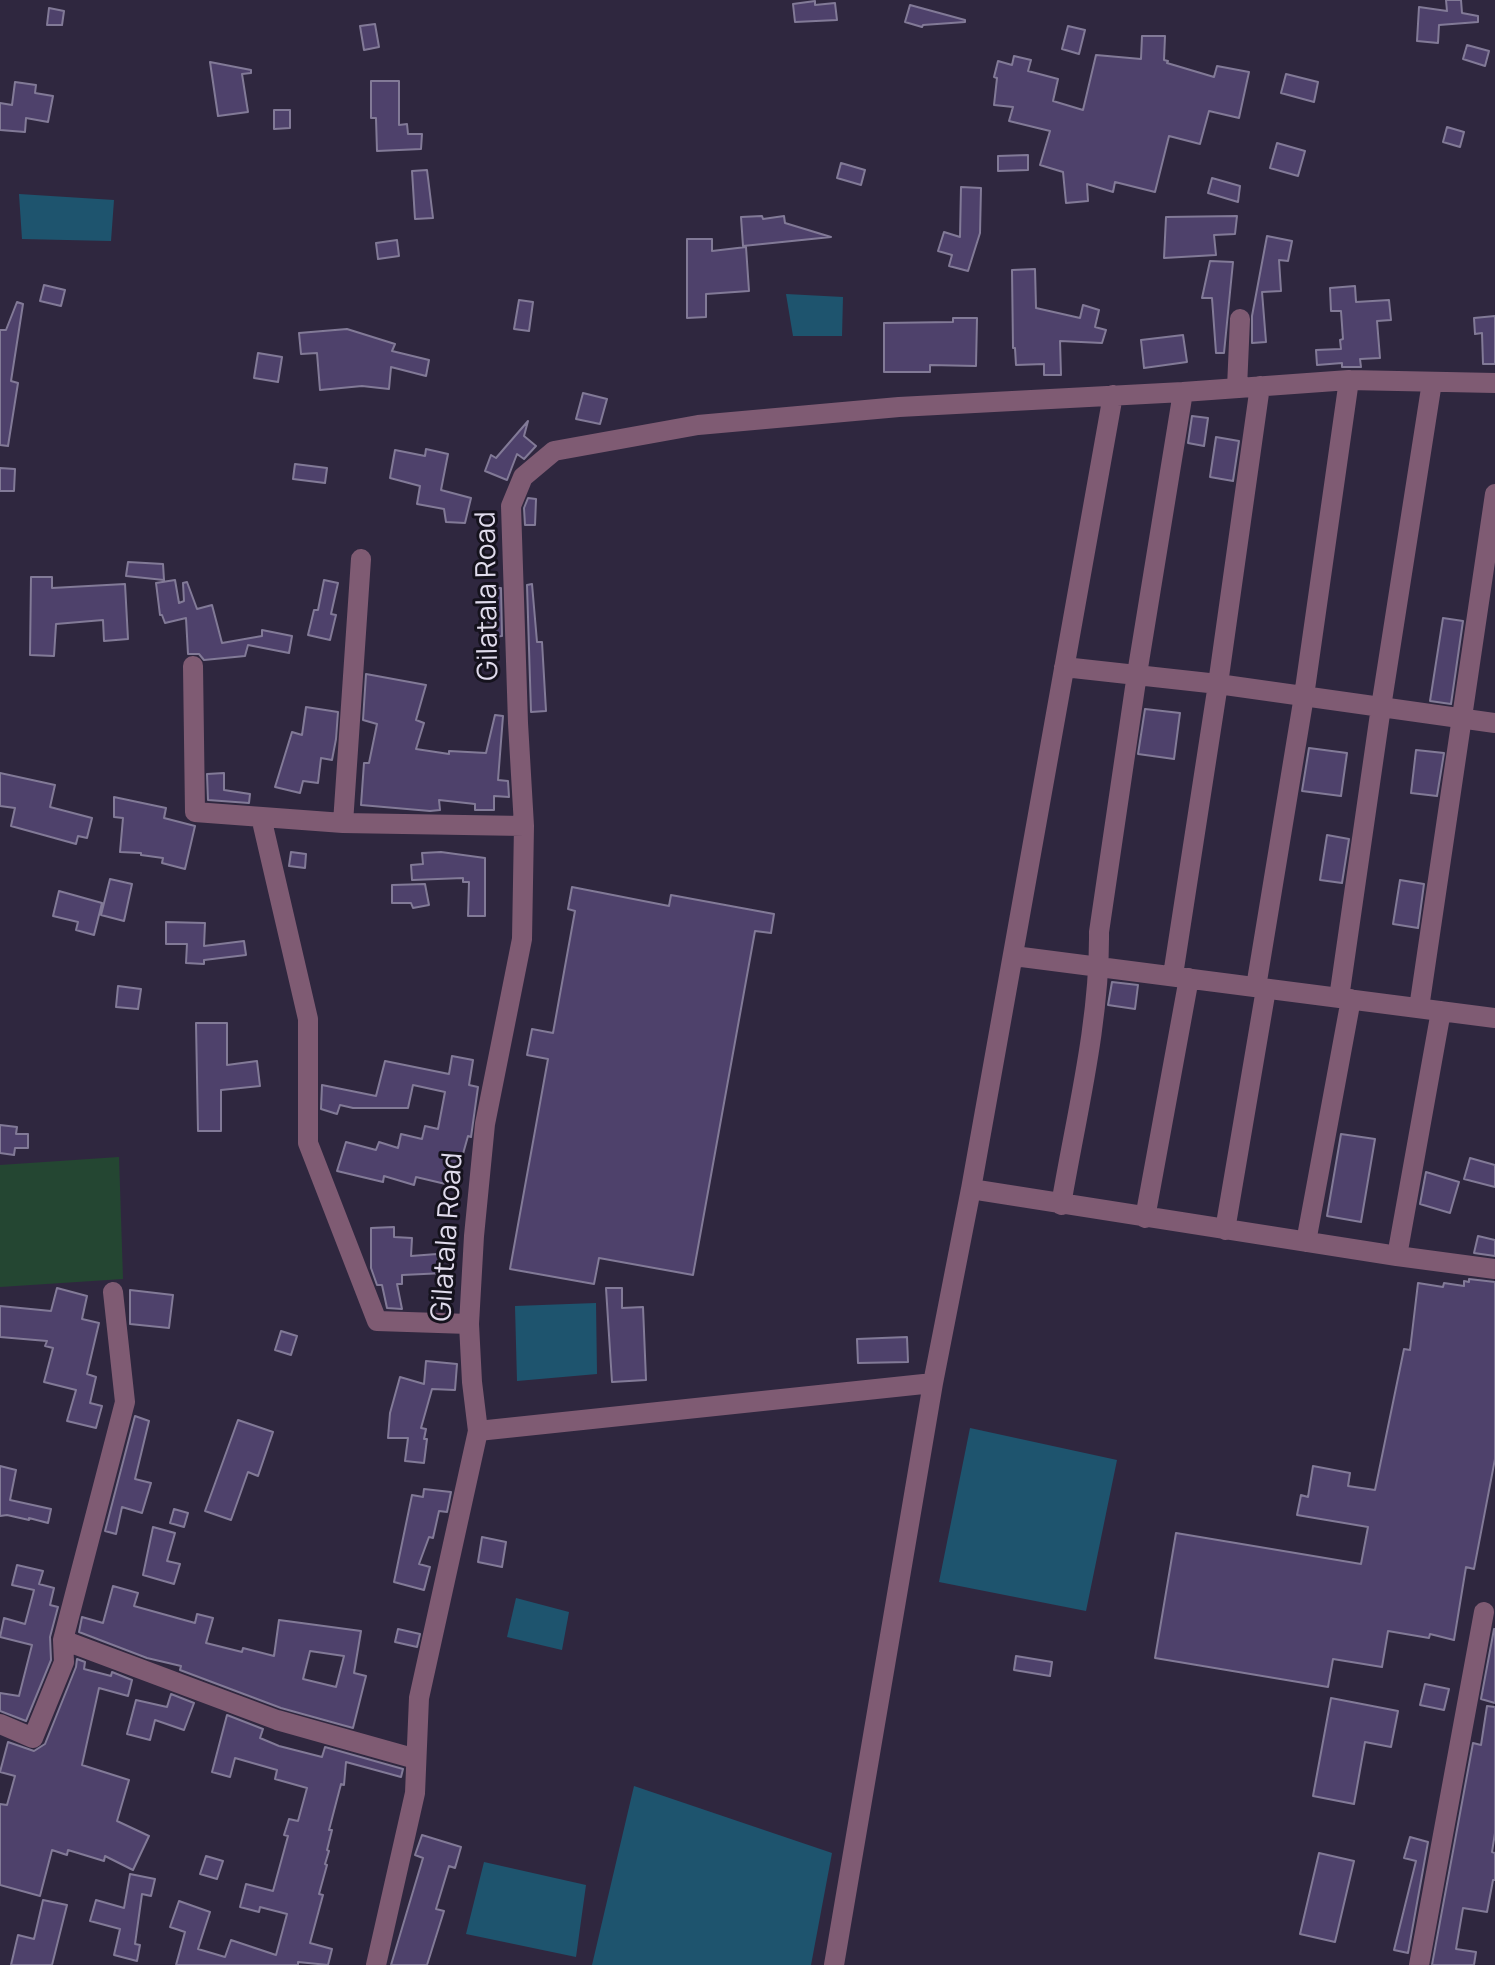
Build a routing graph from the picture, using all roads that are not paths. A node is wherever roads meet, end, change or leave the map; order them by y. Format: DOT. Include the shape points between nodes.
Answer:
graph roads {
  1 [pos="1240,319"];
  2 [pos="1349,380"];
  3 [pos="1432,382"];
  4 [pos="1495,383"];
  5 [pos="1260,386"];
  6 [pos="1237,388"];
  7 [pos="1183,392"];
  8 [pos="1113,395"];
  9 [pos="1495,494"];
  10 [pos="361,559"];
  11 [pos="193,666"];
  12 [pos="1064,667"];
  13 [pos="1137,674"];
  14 [pos="1218,684"];
  15 [pos="1304,696"];
  16 [pos="1381,707"];
  17 [pos="1460,718"];
  18 [pos="1495,723"];
  19 [pos="261,817"];
  20 [pos="343,823"];
  21 [pos="524,826"];
  22 [pos="1014,956"];
  23 [pos="1099,967"];
  24 [pos="1181,976"];
  25 [pos="1261,988"];
  26 [pos="1345,999"];
  27 [pos="1419,1008"];
  28 [pos="1441,1011"];
  29 [pos="1495,1018"];
  30 [pos="971,1189"];
  31 [pos="1061,1205"];
  32 [pos="1145,1218"];
  33 [pos="1225,1230"];
  34 [pos="1306,1242"];
  35 [pos="1397,1256"];
  36 [pos="1495,1269"];
  37 [pos="113,1292"];
  38 [pos="469,1324"];
  39 [pos="933,1383"];
  40 [pos="478,1431"];
  41 [pos="1484,1612"];
  42 [pos="63,1640"];
  43 [pos="0,1724"];
  44 [pos="416,1759"];
  45 [pos="376,1965"];
  46 [pos="834,1965"];
  47 [pos="1419,1965"];
  1 -- 6 [label="street"];
  2 -- 3 [label="street, Gilatala Road"];
  2 -- 5 [label="street, Gilatala Road"];
  2 -- 15 [label="street"];
  3 -- 4 [label="street, Gilatala Road"];
  3 -- 16 [label="street"];
  5 -- 6 [label="street, Gilatala Road"];
  5 -- 14 [label="street"];
  6 -- 7 [label="street, Gilatala Road"];
  7 -- 8 [label="street, Gilatala Road"];
  7 -- 13 [label="street"];
  8 -- 12 [label="street"];
  8 -- 21 [label="street, Gilatala Road" via="698,425 554,451 523,477 511,506"];
  9 -- 17 [label="street"];
  10 -- 20 [label="street"];
  11 -- 19 [label="street" via="195,812"];
  12 -- 13 [label="street"];
  12 -- 22 [label="street"];
  13 -- 14 [label="street"];
  13 -- 23 [label="street" via="1099,932"];
  14 -- 15 [label="street"];
  14 -- 24 [label="street"];
  15 -- 16 [label="street"];
  15 -- 25 [label="street"];
  16 -- 17 [label="street"];
  16 -- 26 [label="street"];
  17 -- 18 [label="street"];
  17 -- 27 [label="street"];
  19 -- 20 [label="street"];
  19 -- 38 [label="street" via="308,1019 308,1143 377,1321"];
  20 -- 21 [label="street"];
  21 -- 38 [label="street, Gilatala Road" via="522,939 485,1124"];
  22 -- 23 [label="street"];
  22 -- 30 [label="street"];
  23 -- 24 [label="street"];
  23 -- 31 [label="street"];
  24 -- 25 [label="street"];
  24 -- 32 [label="street"];
  25 -- 26 [label="street"];
  25 -- 33 [label="street"];
  26 -- 27 [label="street"];
  26 -- 34 [label="street"];
  27 -- 28 [label="street"];
  28 -- 29 [label="street"];
  28 -- 35 [label="street"];
  30 -- 31 [label="street"];
  30 -- 39 [label="street"];
  31 -- 32 [label="street"];
  32 -- 33 [label="street"];
  33 -- 34 [label="street"];
  34 -- 35 [label="street"];
  35 -- 36 [label="street"];
  37 -- 42 [label="street" via="125,1402"];
  38 -- 40 [label="street, Gilatala Road"];
  39 -- 40 [label="street"];
  39 -- 46 [label="street"];
  40 -- 44 [label="street, Gilatala Road" via="419,1698"];
  41 -- 47 [label="street"];
  42 -- 43 [label="street" via="64,1662 33,1738"];
  42 -- 44 [label="street" via="277,1720"];
  44 -- 45 [label="street, Gilatala Road" via="415,1793"];
}
